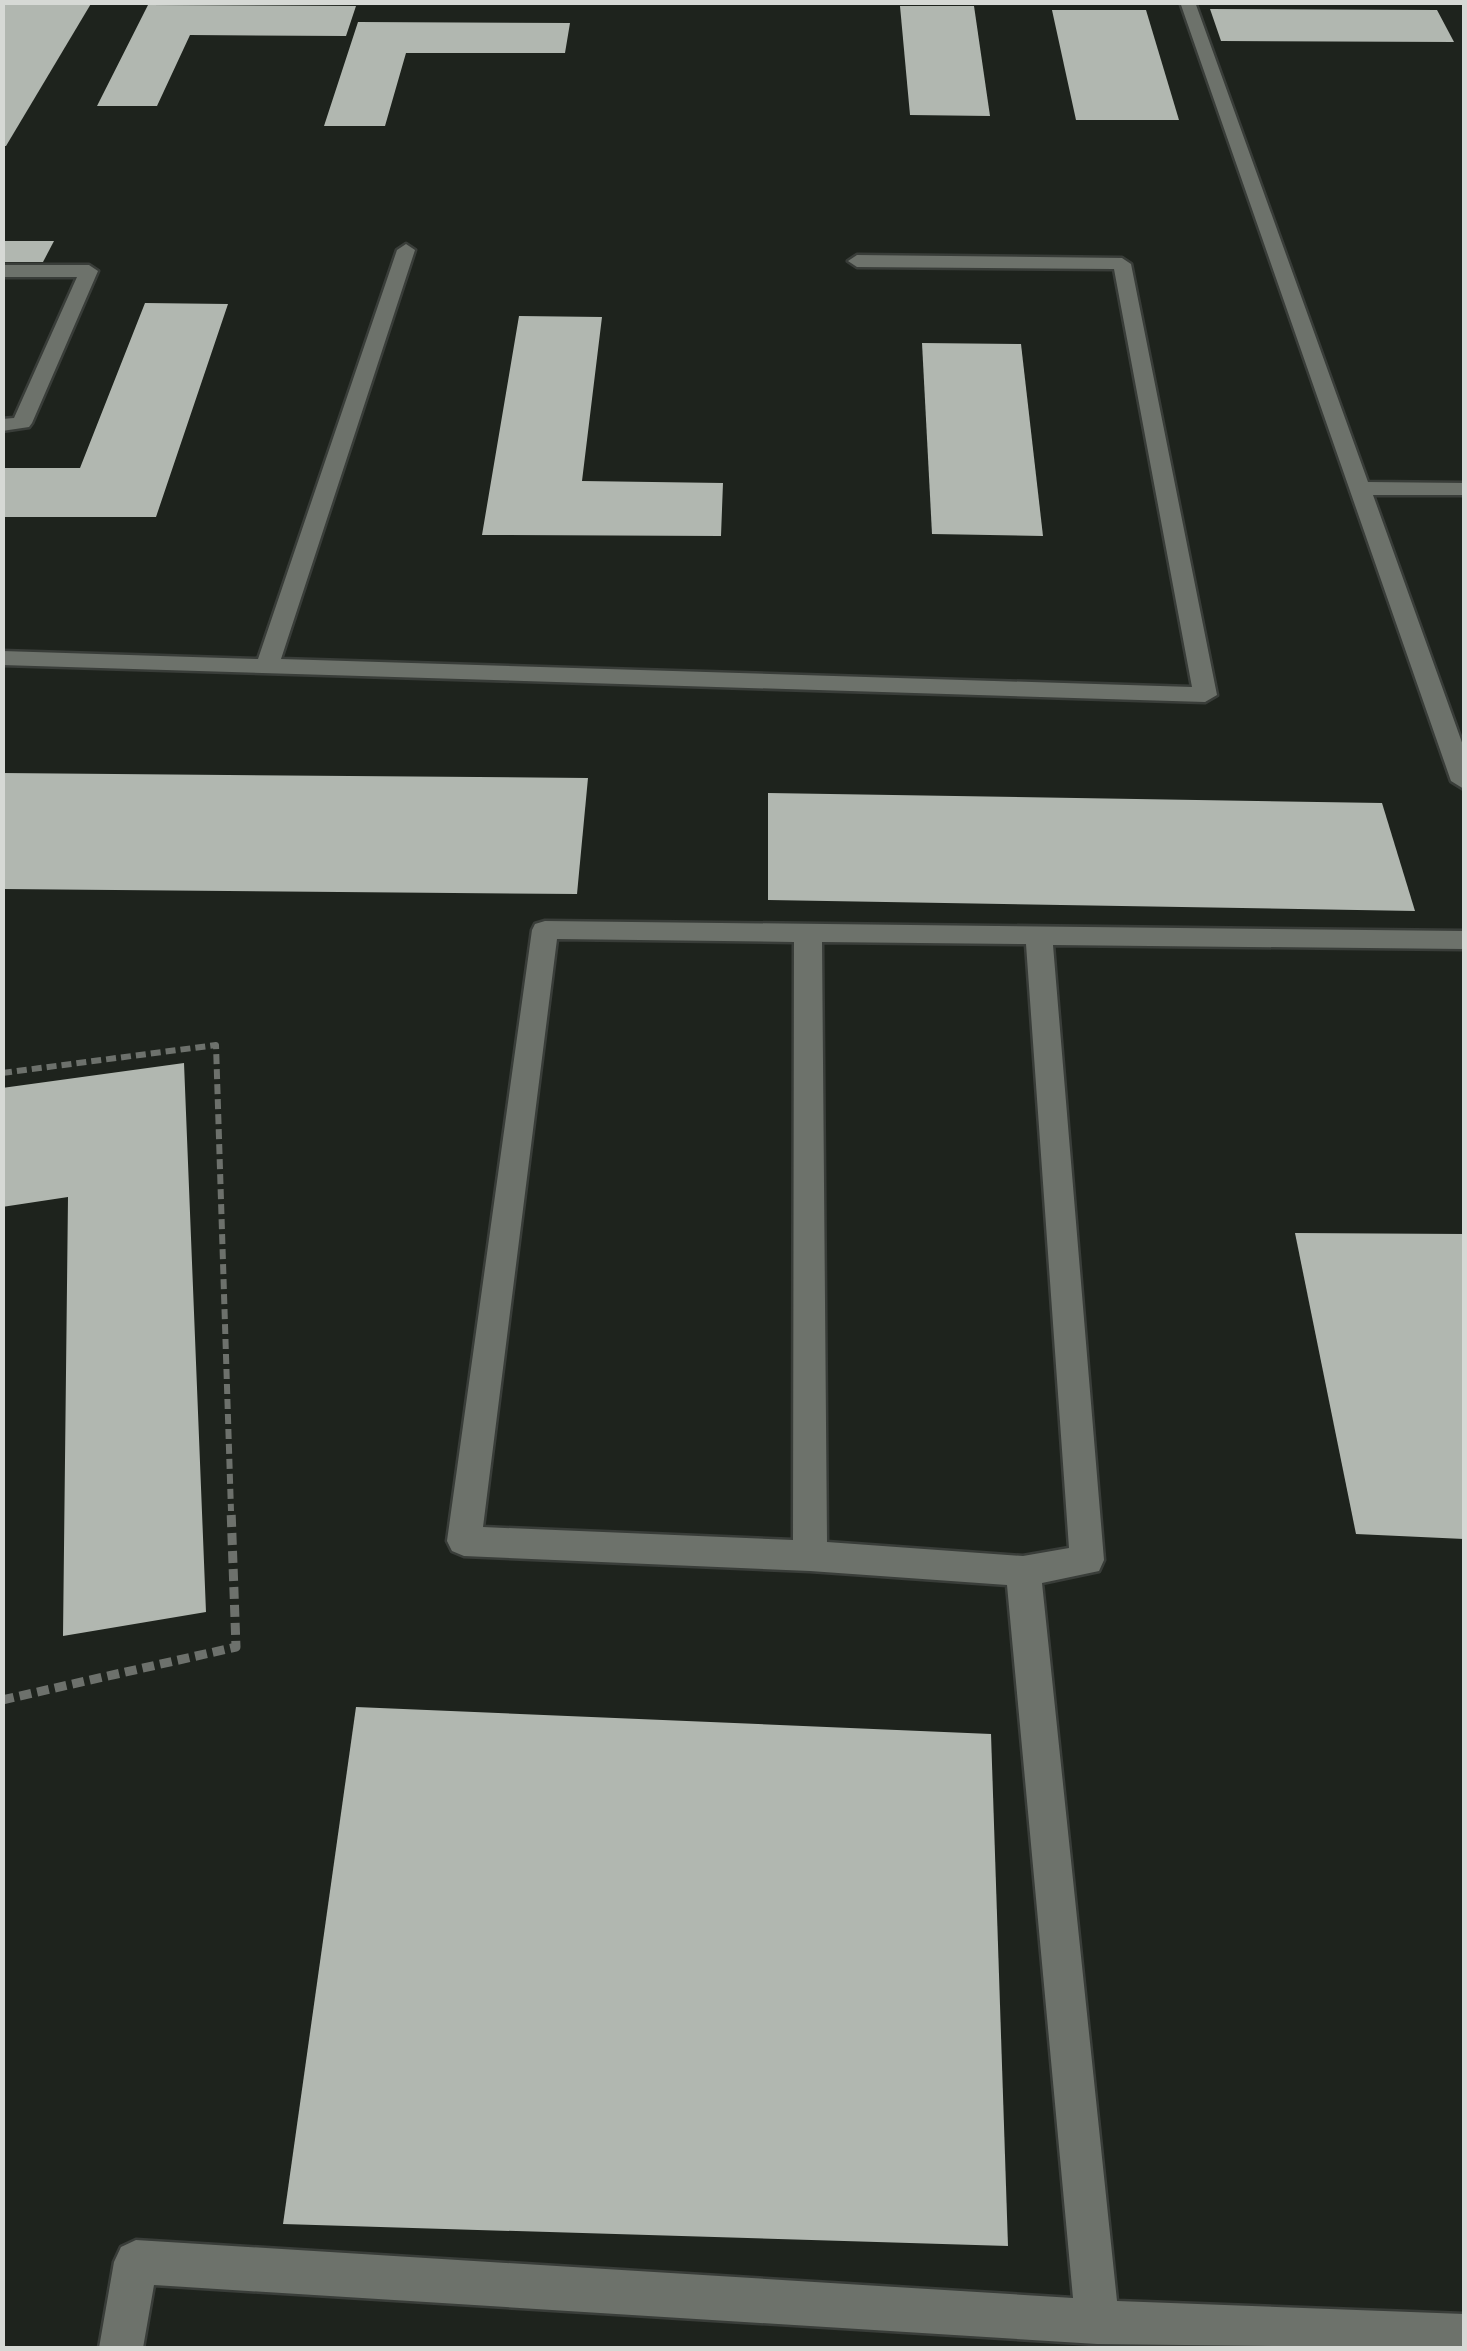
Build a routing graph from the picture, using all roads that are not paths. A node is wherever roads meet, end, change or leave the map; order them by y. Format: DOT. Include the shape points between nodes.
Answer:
graph roads {
  1 [pos="1187,2"];
  2 [pos="406,250"];
  3 [pos="857,261"];
  4 [pos="2,271"];
  5 [pos="2,425"];
  6 [pos="1359,488"];
  7 [pos="1464,489"];
  8 [pos="2,658"];
  9 [pos="267,666"];
  10 [pos="1464,781"];
  11 [pos="808,935"];
  12 [pos="1039,937"];
  13 [pos="1464,940"];
  14 [pos="810,1556"];
  15 [pos="1023,1571"];
  16 [pos="1097,2322"];
  17 [pos="1464,2336"];
  18 [pos="121,2348"];
  1 -- 6 [label="lane"];
  2 -- 9 [label="lane"];
  3 -- 9 [label="lane" via="1122,264 1205,695"];
  4 -- 5 [label="lane" via="89,271 22,423"];
  6 -- 7 [label="lane"];
  6 -- 10 [label="lane"];
  8 -- 9 [label="lane"];
  11 -- 12 [label="lane"];
  11 -- 14 [label="lane"];
  11 -- 14 [label="lane" via="545,930 464,1542"];
  12 -- 13 [label="lane"];
  12 -- 15 [label="lane" via="1087,1560"];
  14 -- 15 [label="lane"];
  15 -- 16 [label="lane"];
  16 -- 17 [label="lane"];
  16 -- 18 [label="lane" via="136,2262"];
}
